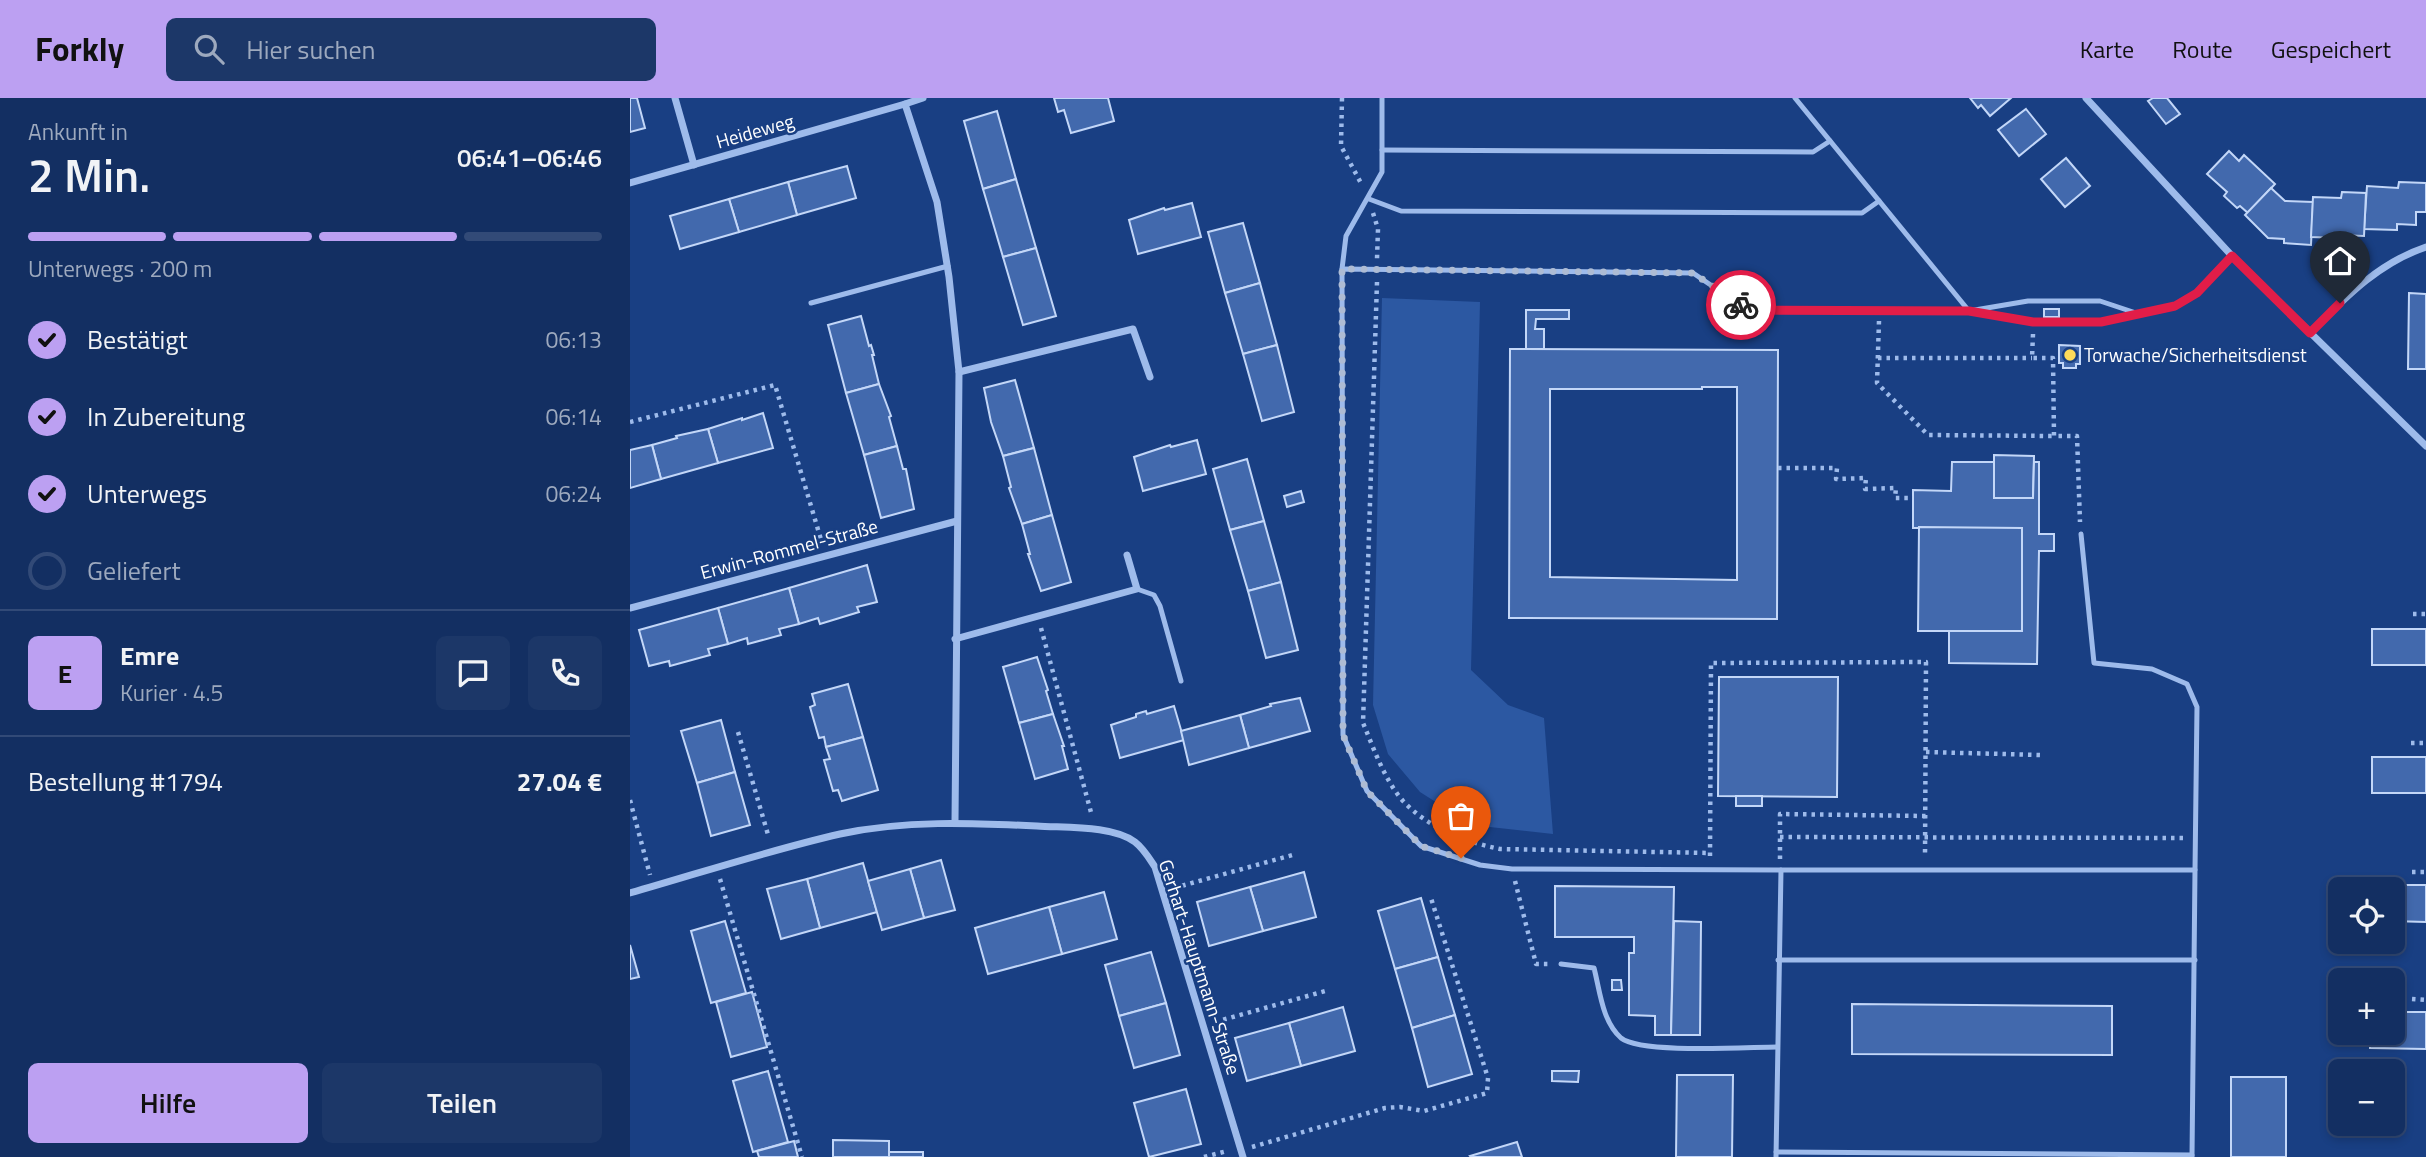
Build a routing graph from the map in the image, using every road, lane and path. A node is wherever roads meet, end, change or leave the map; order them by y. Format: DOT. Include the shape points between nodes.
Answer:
graph roads {
  1 [pos="675,98"];
  2 [pos="923,98"];
  3 [pos="1342,98"];
  4 [pos="1382,98"];
  5 [pos="1795,98"];
  6 [pos="2085,98"];
  7 [pos="905,104"];
  8 [pos="1830,141"];
  9 [pos="1382,150"];
  10 [pos="694,165"];
  11 [pos="630,183"];
  12 [pos="1368,199"];
  13 [pos="1879,201"];
  14 [pos="2426,247"];
  15 [pos="2232,256"];
  16 [pos="947,266"];
  17 [pos="1377,268"];
  18 [pos="1342,269"];
  19 [pos="810,303"];
  20 [pos="1880,311"];
  21 [pos="1969,311"];
  22 [pos="2136,313"];
  23 [pos="2033,322"];
  24 [pos="2310,333"];
  25 [pos="1878,358"];
  26 [pos="2032,358"];
  27 [pos="959,372"];
  28 [pos="1150,377"];
  29 [pos="630,422"];
  30 [pos="2054,436"];
  31 [pos="2426,446"];
  32 [pos="1777,468"];
  33 [pos="1913,498"];
  34 [pos="957,521"];
  35 [pos="2081,534"];
  36 [pos="1127,555"];
  37 [pos="826,556"];
  38 [pos="1137,589"];
  39 [pos="630,608"];
  40 [pos="2413,614"];
  41 [pos="2426,614"];
  42 [pos="1038,616"];
  43 [pos="955,639"];
  44 [pos="1181,681"];
  45 [pos="738,732"];
  46 [pos="2411,743"];
  47 [pos="2426,743"];
  48 [pos="1926,752"];
  49 [pos="2041,755"];
  50 [pos="630,800"];
  51 [pos="1926,816"];
  52 [pos="955,822"];
  53 [pos="1096,830"];
  54 [pos="1780,837"];
  55 [pos="2196,838"];
  56 [pos="1926,839"];
  57 [pos="774,853"];
  58 [pos="1710,853"];
  59 [pos="1296,854"];
  60 [pos="717,869"];
  61 [pos="1512,869"];
  62 [pos="1710,870"];
  63 [pos="1781,870"];
  64 [pos="2195,870"];
  65 [pos="1925,871"];
  66 [pos="2412,872"];
  67 [pos="2426,872"];
  68 [pos="653,886"];
  69 [pos="1163,891"];
  70 [pos="630,893"];
  71 [pos="1430,895"];
  72 [pos="1778,960"];
  73 [pos="2195,960"];
  74 [pos="1561,964"];
  75 [pos="1329,990"];
  76 [pos="2412,999"];
  77 [pos="2426,1000"];
  78 [pos="1204,1025"];
  79 [pos="1777,1047"];
  80 [pos="1241,1151"];
  81 [pos="1776,1154"];
  82 [pos="2192,1156"];
  83 [pos="802,1157"];
  84 [pos="1204,1157"];
  1 -- 10 [label="street, Heideweg"];
  2 -- 7 [label="street"];
  3 -- 12 [label="path" via="1341,146"];
  4 -- 9 [label="lane"];
  5 -- 8 [label="lane"];
  6 -- 15 [label="street"];
  7 -- 10 [label="street, Heideweg"];
  7 -- 16 [label="street" via="937,202"];
  8 -- 9 [label="lane" via="1813,152"];
  8 -- 13 [label="lane"];
  9 -- 12 [label="lane" via="1382,172"];
  10 -- 11 [label="street, Heideweg"];
  12 -- 13 [label="lane" via="1401,211 1443,212 1862,213"];
  12 -- 17 [label="path" via="1378,229"];
  12 -- 18 [label="lane" via="1346,236"];
  13 -- 21 [label="lane"];
  14 -- 24 [label="street" via="2385,266 2355,288"];
  15 -- 22 [label="lane" via="2197,293 2175,306"];
  15 -- 24 [label="street"];
  16 -- 19 [label="lane"];
  16 -- 27 [label="street"];
  17 -- 18 [label="lane"];
  17 -- 20 [label="lane" via="1693,273 1749,310"];
  17 -- 58 [label="path" via="1363,723 1380,763 1403,801 1469,843 1500,849"];
  18 -- 61 [label="lane" via="1343,735 1367,791 1421,846"];
  20 -- 21 [label="lane"];
  20 -- 25 [label="path"];
  21 -- 22 [label="lane" via="2028,301 2101,301"];
  21 -- 23 [label="lane"];
  22 -- 23 [label="lane" via="2101,322"];
  23 -- 26 [label="path"];
  24 -- 31 [label="street"];
  25 -- 26 [label="path"];
  25 -- 30 [label="path" via="1877,383 1928,435"];
  26 -- 30 [label="path" via="2053,358"];
  27 -- 28 [label="street" via="1133,329"];
  27 -- 34 [label="street"];
  29 -- 37 [label="path" via="775,385"];
  30 -- 35 [label="path" via="2077,436"];
  32 -- 33 [label="path" via="1837,468 1836,479 1866,478 1865,489 1896,488 1895,498"];
  34 -- 37 [label="street, Erwin-Rommel-Straße"];
  34 -- 43 [label="street"];
  35 -- 55 [label="lane" via="2094,663 2164,674 2187,684 2197,707"];
  36 -- 38 [label="street"];
  37 -- 39 [label="street, Erwin-Rommel-Straße"];
  38 -- 42 [label="street"];
  38 -- 44 [label="lane" via="1154,595 1160,606"];
  40 -- 41 [label="path"];
  42 -- 43 [label="street"];
  42 -- 53 [label="path"];
  43 -- 52 [label="street"];
  45 -- 57 [label="path"];
  46 -- 47 [label="path"];
  48 -- 49 [label="path"];
  48 -- 51 [label="path"];
  48 -- 58 [label="path" via="1926,662 1711,663"];
  50 -- 68 [label="path"];
  51 -- 54 [label="path" via="1780,814"];
  51 -- 56 [label="path"];
  52 -- 53 [label="street, Gerhart-Hauptmann-Straße"];
  52 -- 57 [label="street, Gerhart-Hauptmann-Straße" via="841,834"];
  53 -- 69 [label="street, Gerhart-Hauptmann-Straße" via="1133,841 1144,851"];
  54 -- 56 [label="path"];
  54 -- 63 [label="path"];
  55 -- 56 [label="path"];
  55 -- 64 [label="lane"];
  56 -- 65 [label="path"];
  57 -- 60 [label="street, Gerhart-Hauptmann-Straße"];
  58 -- 62 [label="path"];
  59 -- 69 [label="path"];
  60 -- 68 [label="street, Gerhart-Hauptmann-Straße"];
  60 -- 83 [label="path"];
  61 -- 62 [label="lane"];
  61 -- 74 [label="path" via="1536,964"];
  62 -- 63 [label="lane"];
  63 -- 65 [label="lane"];
  63 -- 72 [label="lane"];
  64 -- 65 [label="lane"];
  64 -- 73 [label="lane"];
  66 -- 67 [label="path"];
  68 -- 70 [label="street, Gerhart-Hauptmann-Straße"];
  69 -- 78 [label="street, Gerhart-Hauptmann-Straße"];
  71 -- 80 [label="path" via="1488,1078 1488,1093 1424,1111 1385,1108"];
  72 -- 73 [label="lane"];
  72 -- 79 [label="lane"];
  73 -- 82 [label="lane"];
  74 -- 79 [label="lane" via="1594,968 1606,1016 1622,1039 1650,1047"];
  75 -- 78 [label="path"];
  76 -- 77 [label="path"];
  78 -- 80 [label="street, Gerhart-Hauptmann-Straße"];
  79 -- 81 [label="lane"];
  80 -- 84 [label="path"];
  81 -- 82 [label="lane"];
}
